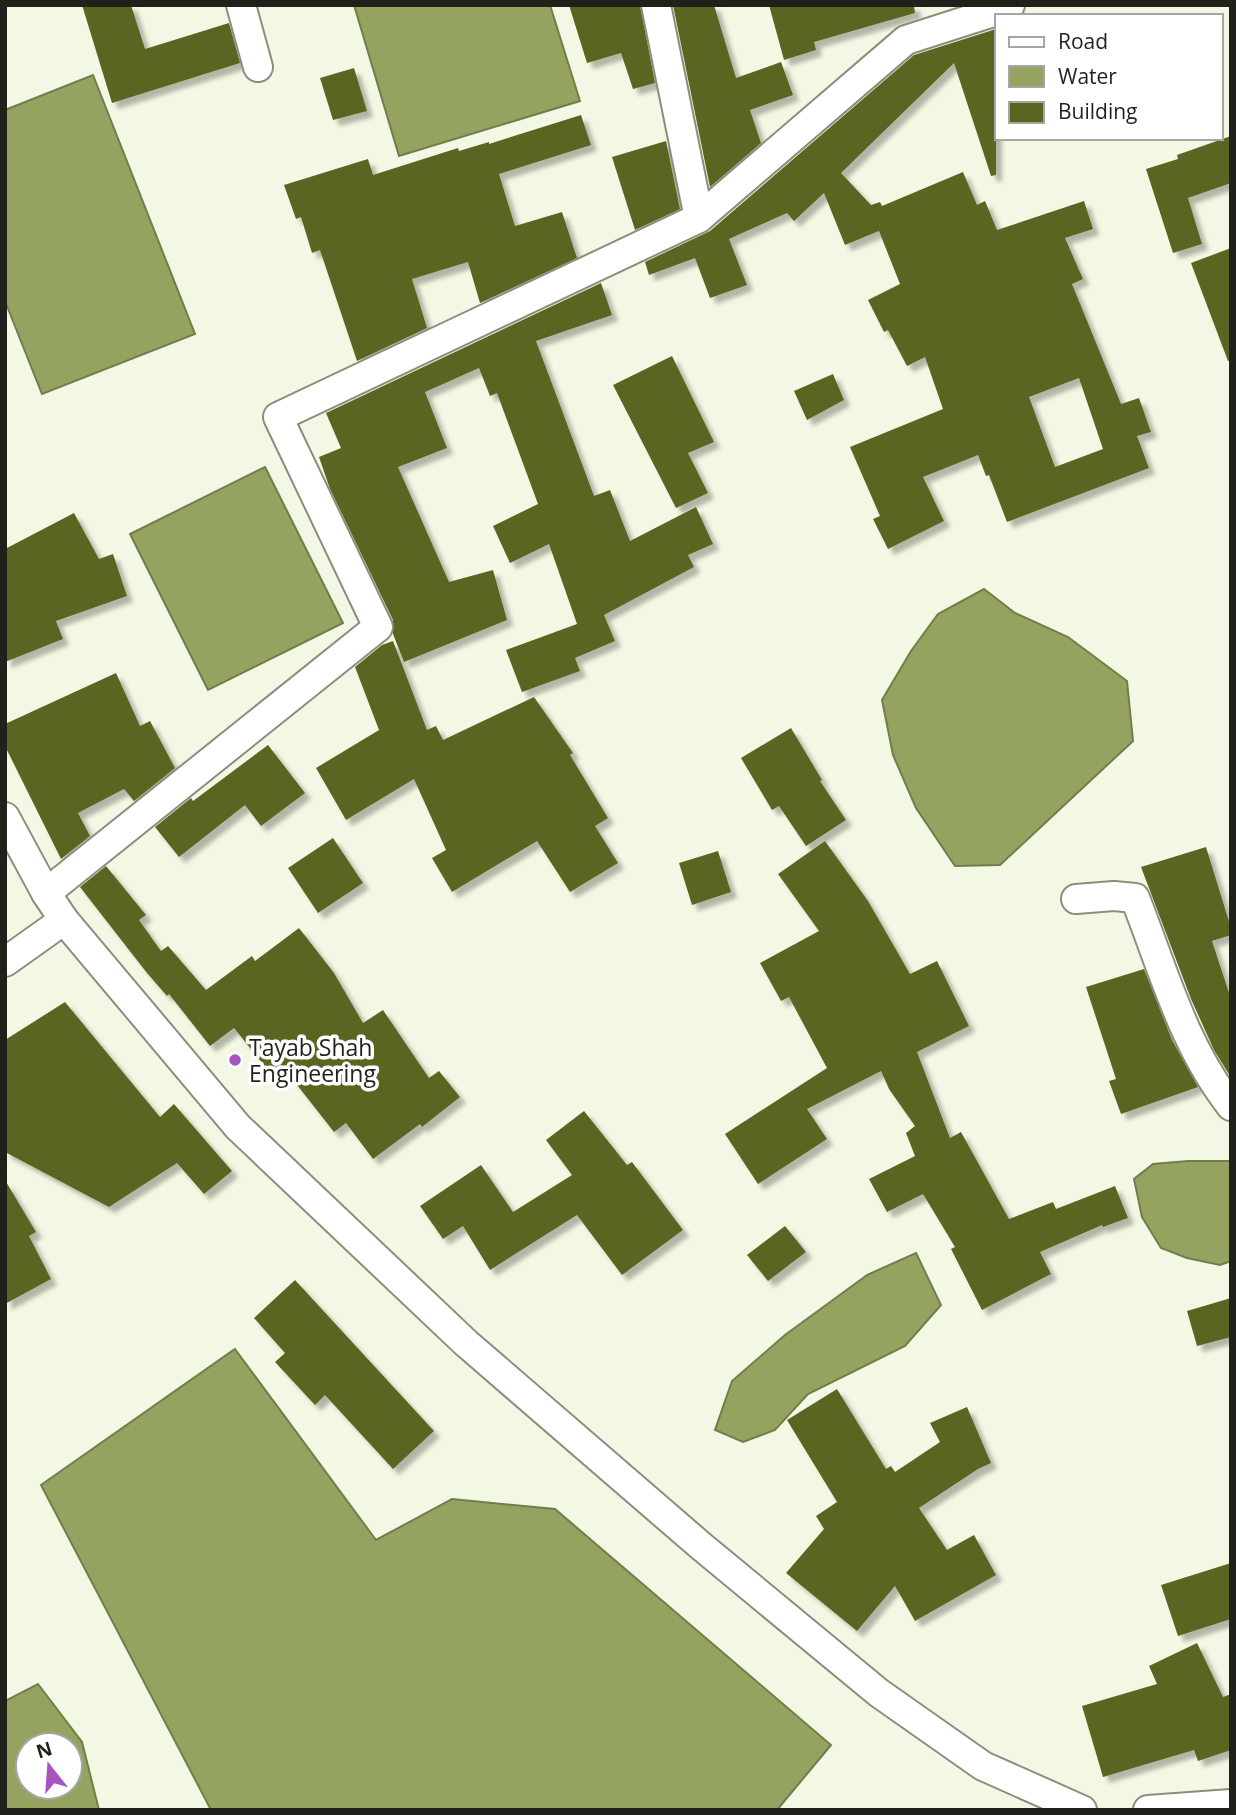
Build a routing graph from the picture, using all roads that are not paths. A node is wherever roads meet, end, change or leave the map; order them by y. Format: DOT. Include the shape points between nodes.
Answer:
graph roads {
  1 [pos="241,5"];
  2 [pos="656,5"];
  3 [pos="1010,5"];
  4 [pos="258,67"];
  5 [pos="699,218"];
  6 [pos="5,817"];
  7 [pos="47,893"];
  8 [pos="1076,899"];
  9 [pos="64,920"];
  10 [pos="5,962"];
  11 [pos="1231,1106"];
  12 [pos="1231,1804"];
  13 [pos="1082,1810"];
  14 [pos="1148,1810"];
  1 -- 4 [label="street"];
  2 -- 5 [label="street"];
  3 -- 5 [label="street" via="906,40"];
  5 -- 7 [label="street" via="278,418 378,627"];
  6 -- 7 [label="street"];
  7 -- 9 [label="street"];
  8 -- 11 [label="street" via="1135,898 1184,1030"];
  9 -- 10 [label="street"];
  9 -- 13 [label="street" via="238,1127 476,1352 879,1693 983,1766"];
  12 -- 14 [label="street"];
}
